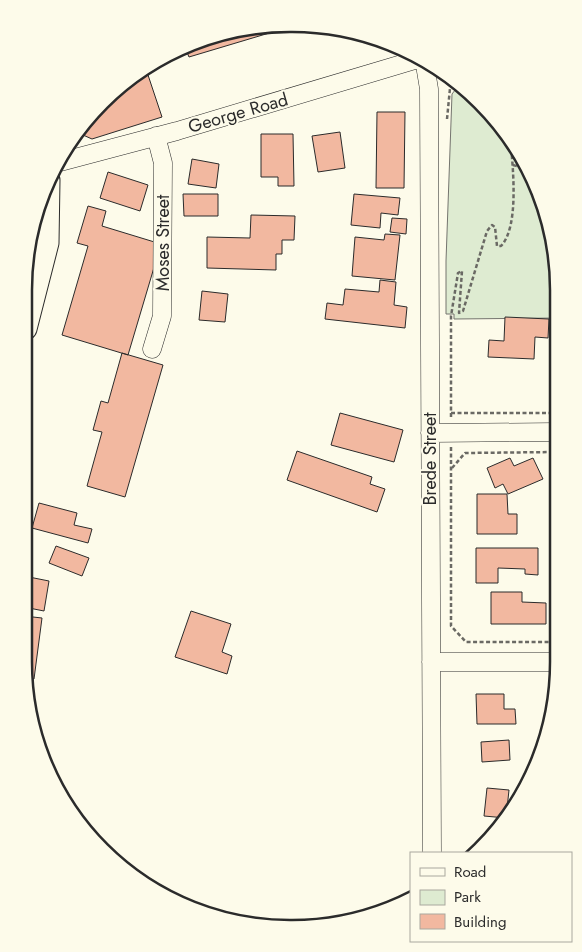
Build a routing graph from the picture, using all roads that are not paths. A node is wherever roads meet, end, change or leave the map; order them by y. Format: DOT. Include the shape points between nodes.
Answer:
graph roads {
  1 [pos="410,62"];
  2 [pos="426,71"];
  3 [pos="156,136"];
  4 [pos="68,160"];
  5 [pos="49,201"];
  6 [pos="32,291"];
  7 [pos="152,349"];
  8 [pos="550,432"];
  9 [pos="430,433"];
  10 [pos="431,662"];
  11 [pos="550,662"];
  12 [pos="432,852"];
  1 -- 3 [label="street, George Road"];
  2 -- 9 [label="street, Brede Street" via="429,89"];
  3 -- 4 [label="street, George Road"];
  3 -- 7 [label="street, Moses Street" via="163,163 162,316"];
  5 -- 6 [label="main road" via="48,243"];
  8 -- 9 [label="street"];
  9 -- 10 [label="street, Brede Street"];
  10 -- 11 [label="street"];
  10 -- 12 [label="street, Brede Street"];
}
